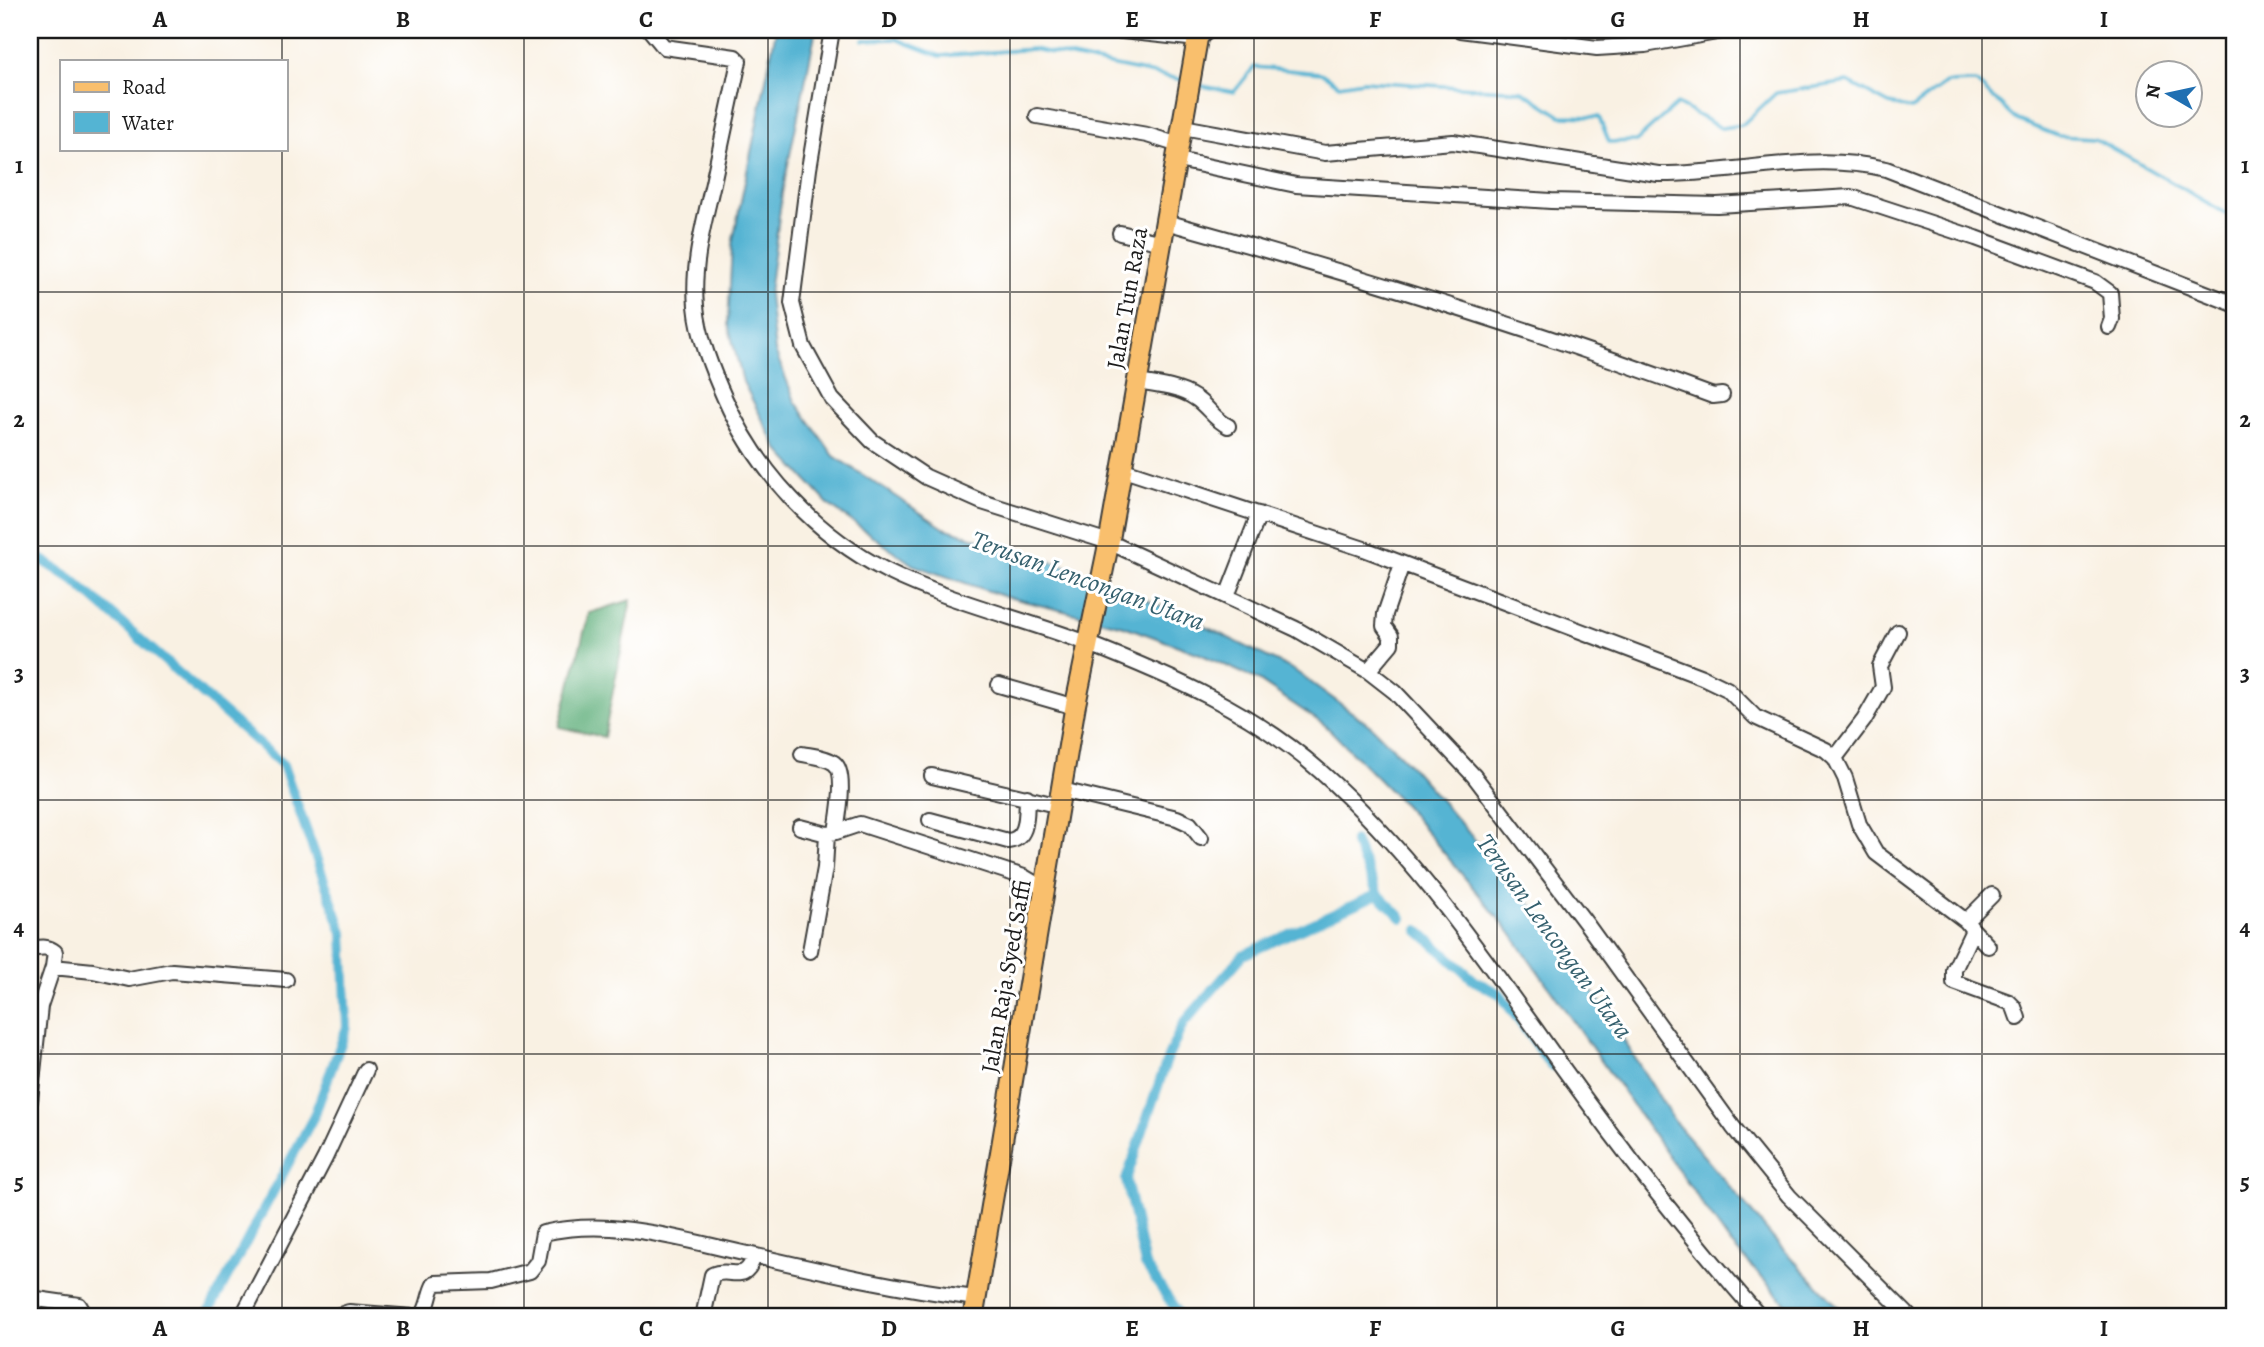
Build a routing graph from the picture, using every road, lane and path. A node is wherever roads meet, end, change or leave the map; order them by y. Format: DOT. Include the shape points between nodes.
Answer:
graph roads {
  1 [pos="651,30"];
  2 [pos="832,30"];
  3 [pos="1113,30"];
  4 [pos="1460,30"];
  5 [pos="1728,30"];
  6 [pos="1202,33"];
  7 [pos="1515,34"];
  8 [pos="1553,35"];
  9 [pos="1037,116"];
  10 [pos="1180,144"];
  11 [pos="1166,222"];
  12 [pos="1120,233"];
  13 [pos="1162,243"];
  14 [pos="2234,304"];
  15 [pos="2109,327"];
  16 [pos="1136,382"];
  17 [pos="1722,396"];
  18 [pos="1228,426"];
  19 [pos="1121,469"];
  20 [pos="1259,514"];
  21 [pos="1109,542"];
  22 [pos="1402,564"];
  23 [pos="1227,596"];
  24 [pos="1898,632"];
  25 [pos="1088,641"];
  26 [pos="1368,671"];
  27 [pos="999,685"];
  28 [pos="1075,707"];
  29 [pos="802,754"];
  30 [pos="1835,758"];
  31 [pos="932,776"];
  32 [pos="1027,797"];
  33 [pos="1061,798"];
  34 [pos="930,820"];
  35 [pos="800,827"];
  36 [pos="831,833"];
  37 [pos="1201,838"];
  38 [pos="1046,890"];
  39 [pos="1992,895"];
  40 [pos="1970,926"];
  41 [pos="1988,946"];
  42 [pos="30,949"];
  43 [pos="810,951"];
  44 [pos="53,967"];
  45 [pos="286,980"];
  46 [pos="2018,1018"];
  47 [pos="366,1070"];
  48 [pos="30,1101"];
  49 [pos="754,1256"];
  50 [pos="30,1298"];
  51 [pos="975,1308"];
  52 [pos="86,1317"];
  53 [pos="242,1317"];
  54 [pos="334,1317"];
  55 [pos="413,1317"];
  56 [pos="421,1317"];
  57 [pos="703,1317"];
  58 [pos="1760,1317"];
  59 [pos="1910,1317"];
  1 -- 25 [label="street" via="664,47 700,50 738,61 701,236 696,306 714,373 738,427 763,465 809,517 884,569 942,594"];
  2 -- 21 [label="street" via="792,303 800,339 821,384 866,435 926,477 982,502"];
  3 -- 6 [label="street"];
  4 -- 7 [label="street"];
  5 -- 8 [label="street" via="1616,48 1597,48"];
  6 -- 10 [label="main road, Jalan Tun Raza"];
  7 -- 8 [label="street"];
  9 -- 10 [label="street"];
  10 -- 11 [label="main road, Jalan Tun Raza"];
  10 -- 14 [label="street" via="1355,153 1453,142 1688,175 1816,162 1859,163 1886,169"];
  10 -- 15 [label="street" via="1296,185 1551,201 1717,205 1851,197 2095,282 2110,293"];
  11 -- 13 [label="main road, Jalan Tun Raza"];
  11 -- 17 [label="street" via="1331,268"];
  12 -- 13 [label="street"];
  13 -- 16 [label="main road, Jalan Tun Raza"];
  16 -- 18 [label="street" via="1176,389 1195,398 1216,421"];
  16 -- 19 [label="main road, Jalan Tun Raza"];
  19 -- 20 [label="street"];
  19 -- 21 [label="main road, Jalan Tun Raza"];
  20 -- 22 [label="street"];
  20 -- 23 [label="street"];
  21 -- 23 [label="street"];
  21 -- 25 [label="main road, Jalan Tun Raza"];
  22 -- 26 [label="street" via="1385,614 1391,644"];
  22 -- 30 [label="street" via="1702,677 1727,689 1755,717 1817,744"];
  23 -- 26 [label="street"];
  24 -- 30 [label="street" via="1880,666 1883,687"];
  25 -- 28 [label="main road, Jalan Raja Syed Saffi"];
  25 -- 58 [label="street" via="1265,726 1359,808 1411,861 1613,1135"];
  26 -- 59 [label="street" via="1395,692 1474,776 1789,1196"];
  27 -- 28 [label="street"];
  28 -- 33 [label="main road, Jalan Raja Syed Saffi"];
  29 -- 36 [label="street" via="839,768 841,785"];
  30 -- 40 [label="street" via="1859,824 1876,853"];
  31 -- 32 [label="street"];
  32 -- 33 [label="street"];
  32 -- 34 [label="street" via="1022,835 1017,840"];
  33 -- 37 [label="street" via="1158,812 1190,824"];
  33 -- 38 [label="main road, Jalan Raja Syed Saffi"];
  35 -- 36 [label="street"];
  36 -- 38 [label="street" via="860,824 1024,877"];
  36 -- 43 [label="street"];
  38 -- 51 [label="main road, Jalan Raja Syed Saffi"];
  39 -- 40 [label="street"];
  40 -- 41 [label="street"];
  40 -- 46 [label="street" via="1954,982 2008,1002"];
  42 -- 44 [label="street" via="52,949"];
  44 -- 45 [label="street" via="129,979 172,971"];
  44 -- 48 [label="street" via="40,1006"];
  47 -- 53 [label="street" via="326,1158"];
  49 -- 51 [label="street"];
  49 -- 56 [label="street" via="652,1231 578,1226 543,1233 538,1261 530,1271 491,1281 435,1283"];
  49 -- 57 [label="street" via="744,1272 712,1275"];
  50 -- 52 [label="street" via="79,1305"];
  54 -- 55 [label="street" via="349,1312"];
}
